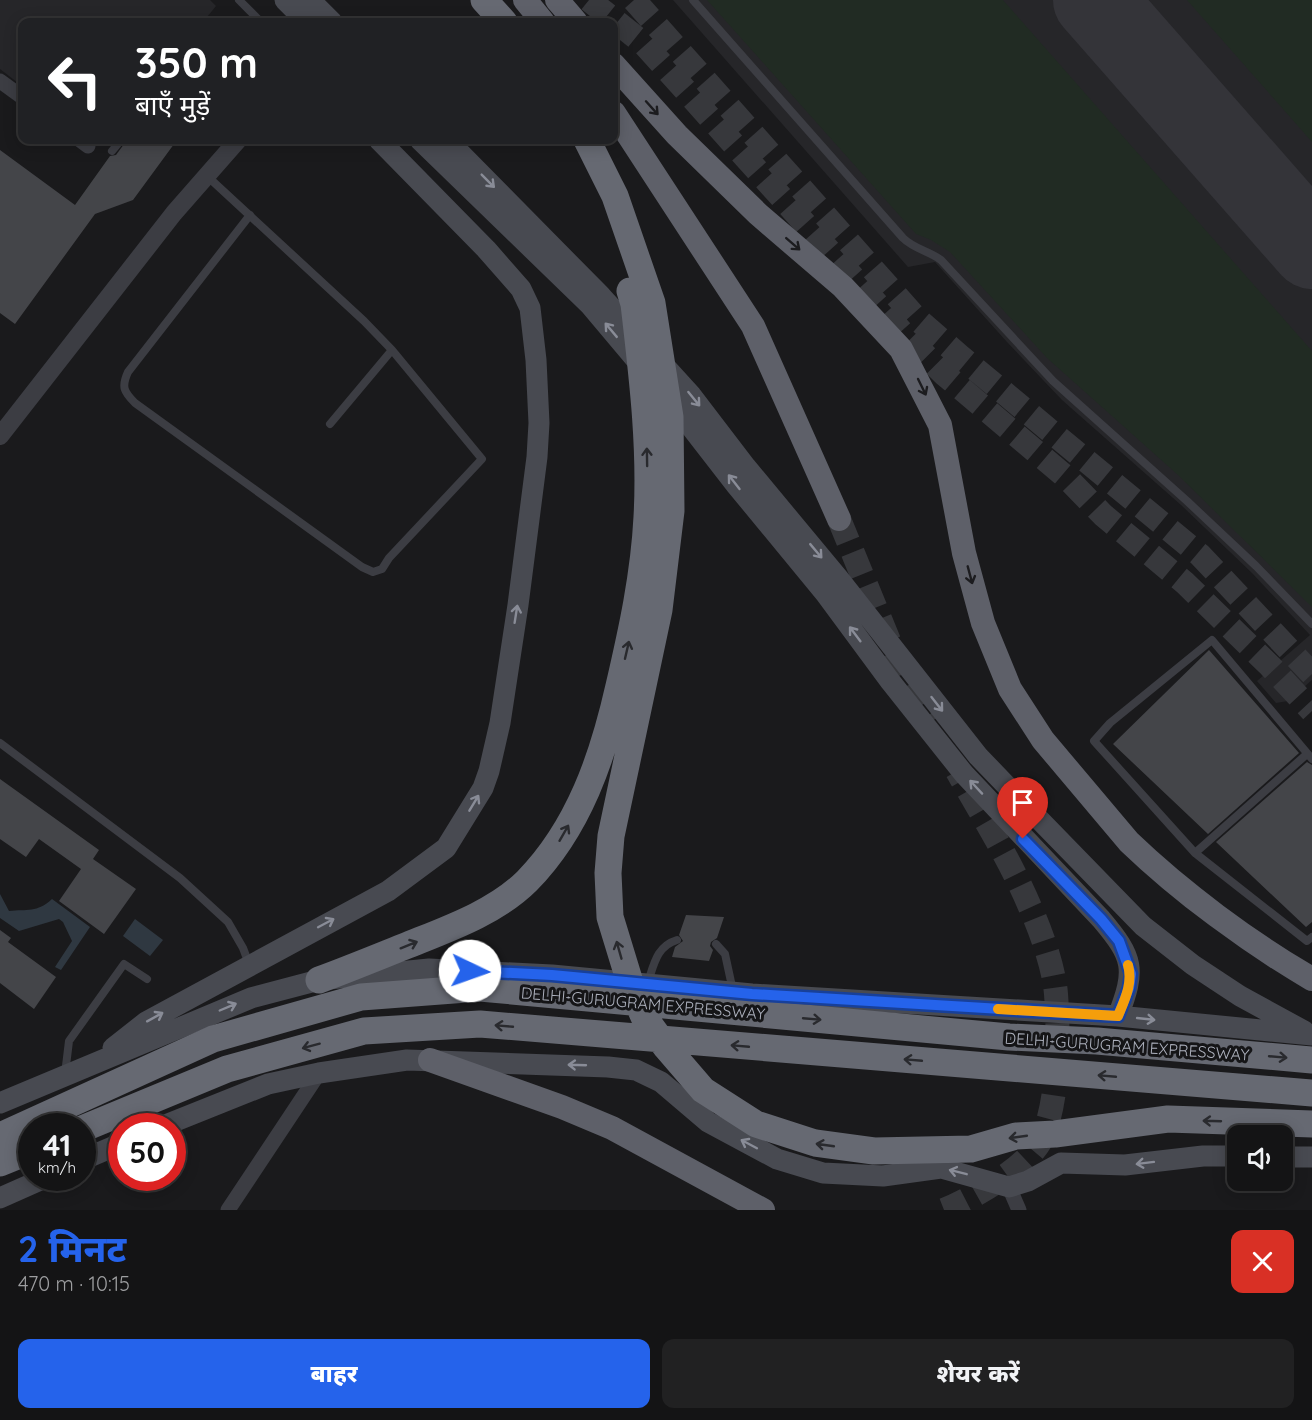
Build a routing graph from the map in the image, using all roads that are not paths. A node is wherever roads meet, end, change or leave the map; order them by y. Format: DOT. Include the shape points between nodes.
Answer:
graph roads {
  1 [pos="239,0"];
  2 [pos="285,0"];
  3 [pos="310,0"];
  4 [pos="484,0"];
  5 [pos="525,0"];
  6 [pos="557,0"];
  7 [pos="693,0"];
  8 [pos="252,14"];
  9 [pos="248,18"];
  10 [pos="256,18"];
  11 [pos="303,18"];
  12 [pos="328,18"];
  13 [pos="500,18"];
  14 [pos="540,18"];
  15 [pos="573,18"];
  16 [pos="618,69"];
  17 [pos="0,81"];
  18 [pos="18,94"];
  19 [pos="618,119"];
  20 [pos="118,144"];
  21 [pos="234,144"];
  22 [pos="383,144"];
  23 [pos="424,144"];
  24 [pos="451,144"];
  25 [pos="572,144"];
  26 [pos="589,144"];
  27 [pos="112,151"];
  28 [pos="206,175"];
  29 [pos="250,215"];
  30 [pos="392,350"];
  31 [pos="330,424"];
  32 [pos="0,436"];
  33 [pos="839,519"];
  34 [pos="1312,624"];
  35 [pos="0,743"];
  36 [pos="1310,757"];
  37 [pos="1195,853"];
  38 [pos="1312,937"];
  39 [pos="677,940"];
  40 [pos="716,944"];
  41 [pos="250,965"];
  42 [pos="147,979"];
  43 [pos="1312,979"];
  44 [pos="319,980"];
  45 [pos="647,984"];
  46 [pos="740,1002"];
  47 [pos="1118,1016"];
  48 [pos="1312,1035"];
  49 [pos="430,1060"];
  50 [pos="1312,1060"];
  51 [pos="91,1065"];
  52 [pos="319,1073"];
  53 [pos="64,1076"];
  54 [pos="1312,1093"];
  55 [pos="0,1103"];
  56 [pos="186,1117"];
  57 [pos="96,1123"];
  58 [pos="1312,1124"];
  59 [pos="0,1136"];
  60 [pos="18,1156"];
  61 [pos="1227,1156"];
  62 [pos="1293,1157"];
  63 [pos="1312,1157"];
  64 [pos="0,1163"];
  65 [pos="18,1190"];
  66 [pos="0,1198"];
  67 [pos="1013,1201"];
  68 [pos="228,1210"];
  69 [pos="763,1210"];
  1 -- 8 [label="lane"];
  2 -- 11 [label="main road"];
  3 -- 12 [label="main road"];
  4 -- 13 [label="highway"];
  5 -- 14 [label="highway"];
  6 -- 15 [label="highway"];
  7 -- 34 [label="lane" via="903,238 941,260 1053,381 1195,508"];
  8 -- 9 [label="lane"];
  8 -- 10 [label="lane"];
  16 -- 43 [label="highway, one-way" via="677,135 758,214 843,287 901,349 940,425 964,553 983,623 1010,690 1043,740 1144,857 1242,933"];
  17 -- 18 [label="street"];
  19 -- 33 [label="highway" via="753,326"];
  20 -- 27 [label="lane"];
  21 -- 28 [label="street"];
  41 -- 22 [label="main road, one-way" via="388,891 446,848 483,788 500,723 537,457 538,393 530,308 507,273"];
  47 -- 23 [label="main road, one-way" via="1131,974 1119,941 964,774 825,593 590,305"];
  24 -- 48 [label="main road, one-way" via="601,296 691,395 978,756 1031,811 1143,926 1240,996"];
  44 -- 25 [label="highway, one-way" via="459,925 526,882 560,841 589,789 602,753 638,601 644,557 646,420 634,304 587,174"];
  58 -- 26 [label="highway, one-way" via="1168,1119 1016,1136 971,1149 874,1151 815,1143 756,1124 703,1090 666,1047 644,1017 632,989 610,917 608,873 611,836 659,610 671,511 670,417 652,303 615,196"];
  28 -- 29 [label="lane"];
  28 -- 32 [label="street"];
  29 -- 30 [label="lane"];
  29 -- 30 [label="lane" via="128,372 123,384 125,394 373,572 382,569 482,459"];
  30 -- 31 [label="lane"];
  35 -- 41 [label="lane" via="188,885 228,922"];
  36 -- 37 [label="lane"];
  36 -- 37 [label="lane" via="1212,640 1110,723 1094,741"];
  37 -- 38 [label="lane" via="1307,941"];
  39 -- 45 [label="lane" via="660,950"];
  40 -- 46 [label="lane" via="725,954"];
  51 -- 41 [label="main road, one-way" via="146,1022"];
  42 -- 53 [label="lane" via="124,964 69,1041"];
  44 -- 45 [label="main road" via="429,969"];
  51 -- 44 [label="main road, one-way" via="251,998"];
  45 -- 46 [label="main road"];
  46 -- 47 [label="main road"];
  46 -- 50 [label="highway, DELHI-GURUGRAM EXPRESSWAY, one-way" via="1009,1037"];
  46 -- 59 [label="highway, DELHI-GURUGRAM EXPRESSWAY" via="480,988 361,997 213,1039"];
  47 -- 48 [label="main road, one-way"];
  49 -- 52 [label="main road"];
  67 -- 49 [label="main road, one-way" via="941,1168 883,1176 823,1173 777,1159 708,1122 661,1082 636,1070"];
  49 -- 69 [label="highway" via="612,1128"];
  51 -- 53 [label="main road"];
  52 -- 56 [label="main road" via="268,1084"];
  52 -- 68 [label="street"];
  53 -- 55 [label="main road"];
  54 -- 57 [label="highway, DELHI-GURUGRAM EXPRESSWAY, one-way" via="480,1024 343,1037 227,1069"];
  60 -- 64 [label="highway"];
  61 -- 67 [label="main road, one-way" via="1125,1166 1061,1162 1028,1181"];
  62 -- 63 [label="main road"];
  65 -- 66 [label="main road"];
}
